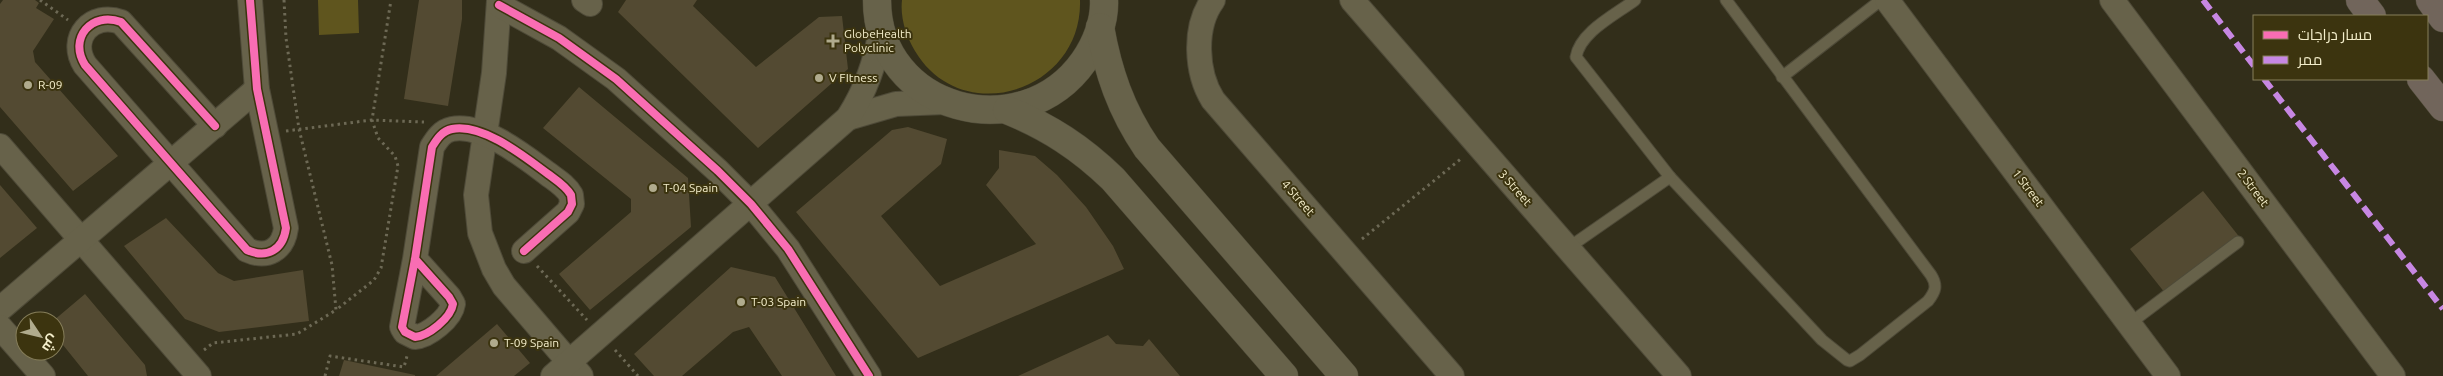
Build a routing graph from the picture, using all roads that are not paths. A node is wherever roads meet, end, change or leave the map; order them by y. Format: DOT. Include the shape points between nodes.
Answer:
graph roads {
  1 [pos="250,0"];
  2 [pos="878,0"];
  3 [pos="1104,0"];
  4 [pos="1213,0"];
  5 [pos="1352,0"];
  6 [pos="1635,0"];
  7 [pos="1726,0"];
  8 [pos="1882,0"];
  9 [pos="1887,0"];
  10 [pos="2112,0"];
  11 [pos="2360,0"];
  12 [pos="2430,0"];
  13 [pos="499,3"];
  14 [pos="2371,15"];
  15 [pos="2443,18"];
  16 [pos="1100,27"];
  17 [pos="881,29"];
  18 [pos="1782,77"];
  19 [pos="2422,80"];
  20 [pos="257,89"];
  21 [pos="945,102"];
  22 [pos="2443,107"];
  23 [pos="1008,110"];
  24 [pos="848,118"];
  25 [pos="214,126"];
  26 [pos="484,134"];
  27 [pos="0,146"];
  28 [pos="172,162"];
  29 [pos="1670,177"];
  30 [pos="751,204"];
  31 [pos="82,239"];
  32 [pos="2238,242"];
  33 [pos="1568,248"];
  34 [pos="524,251"];
  35 [pos="416,259"];
  36 [pos="0,309"];
  37 [pos="2129,324"];
  38 [pos="0,327"];
  39 [pos="194,370"];
  40 [pos="567,371"];
  41 [pos="43,376"];
  42 [pos="869,376"];
  43 [pos="1284,376"];
  44 [pos="1344,376"];
  45 [pos="1452,376"];
  46 [pos="1679,376"];
  47 [pos="2168,376"];
  48 [pos="2394,376"];
  1 -- 20 [label="street"];
  2 -- 17 [label="street"];
  3 -- 16 [label="street"];
  4 -- 45 [label="street, 4 Street" via="1201,28 1200,68 1212,100"];
  5 -- 33 [label="street, 3 Street"];
  6 -- 29 [label="lane" via="1583,39 1576,57"];
  7 -- 18 [label="lane"];
  8 -- 18 [label="lane"];
  9 -- 37 [label="street, 1 Street"];
  10 -- 48 [label="street, 2 Street"];
  11 -- 14 [label="highway"];
  12 -- 15 [label="highway"];
  13 -- 26 [label="street" via="494,72"];
  13 -- 30 [label="street" via="559,38 616,79"];
  16 -- 23 [label="street" via="1090,51 1075,73 1040,99"];
  16 -- 44 [label="street" via="1111,78 1128,119 1146,148"];
  17 -- 21 [label="street" via="905,73"];
  17 -- 24 [label="street" via="867,84"];
  18 -- 29 [label="lane" via="1935,281 1934,293 1928,301 1860,356 1847,360 1822,340"];
  19 -- 22 [label="highway"];
  20 -- 25 [label="street"];
  20 -- 28 [label="street" via="286,228 280,246 265,254 247,250"];
  21 -- 23 [label="street" via="972,109"];
  21 -- 24 [label="street" via="896,104"];
  23 -- 43 [label="street" via="1064,138 1113,179"];
  24 -- 30 [label="street"];
  25 -- 28 [label="street"];
  25 -- 28 [label="street" via="121,22 96,20 84,31 79,45 82,59"];
  26 -- 34 [label="street" via="529,160 571,194 572,204 568,212"];
  26 -- 35 [label="street" via="454,129 441,135 432,147"];
  26 -- 40 [label="street" via="476,195 480,234 486,252 504,286"];
  27 -- 31 [label="street"];
  28 -- 31 [label="street"];
  29 -- 33 [label="lane"];
  30 -- 40 [label="street" via="601,334"];
  30 -- 42 [label="street" via="788,248"];
  31 -- 36 [label="street"];
  31 -- 39 [label="street"];
  32 -- 37 [label="lane"];
  33 -- 46 [label="street, 3 Street"];
  35 -- 35 [label="street" via="402,327 415,337 426,334 449,314 453,304"];
  37 -- 47 [label="street, 1 Street"];
  38 -- 41 [label="street"];
}
